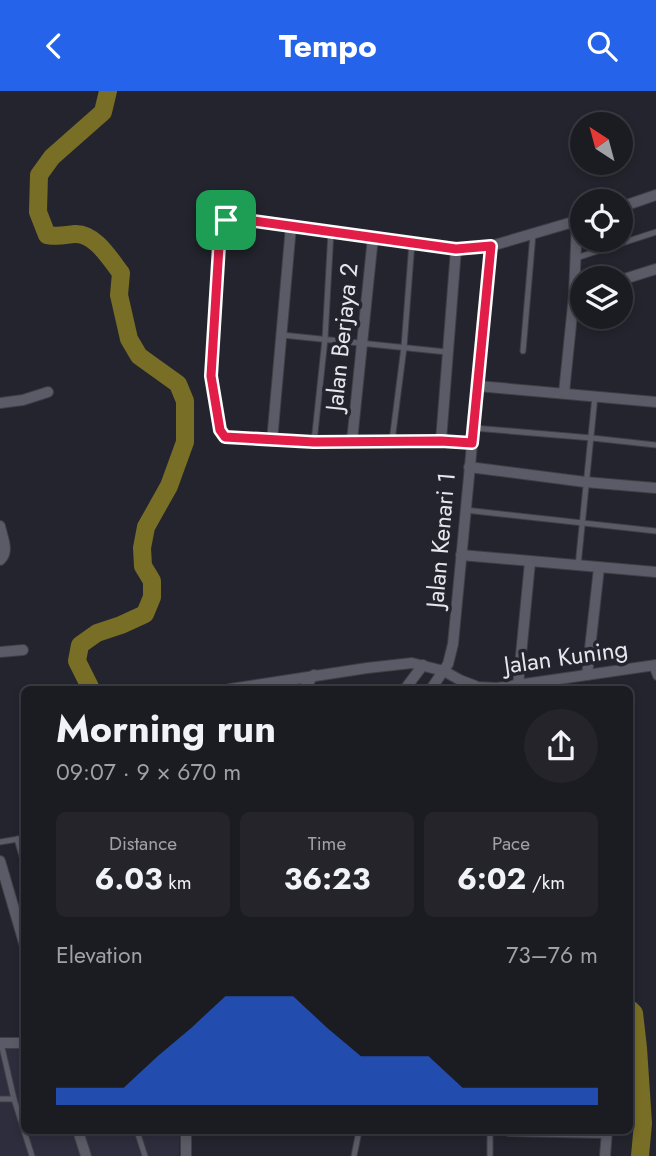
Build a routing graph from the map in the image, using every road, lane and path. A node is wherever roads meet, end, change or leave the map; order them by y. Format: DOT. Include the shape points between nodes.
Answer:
graph roads {
  1 [pos="656,195"];
  2 [pos="633,203"];
  3 [pos="570,223"];
  4 [pos="291,226"];
  5 [pos="331,231"];
  6 [pos="656,232"];
  7 [pos="533,234"];
  8 [pos="373,237"];
  9 [pos="412,242"];
  10 [pos="491,246"];
  11 [pos="456,249"];
  12 [pos="577,252"];
  13 [pos="576,258"];
  14 [pos="577,266"];
  15 [pos="656,269"];
  16 [pos="633,276"];
  17 [pos="574,329"];
  18 [pos="282,335"];
  19 [pos="325,339"];
  20 [pos="362,344"];
  21 [pos="404,347"];
  22 [pos="523,351"];
  23 [pos="447,352"];
  24 [pos="478,386"];
  25 [pos="48,392"];
  26 [pos="564,393"];
  27 [pos="595,395"];
  28 [pos="656,402"];
  29 [pos="0,403"];
  30 [pos="474,428"];
  31 [pos="592,438"];
  32 [pos="272,440"];
  33 [pos="352,440"];
  34 [pos="392,441"];
  35 [pos="441,441"];
  36 [pos="314,442"];
  37 [pos="472,443"];
  38 [pos="656,445"];
  39 [pos="469,467"];
  40 [pos="585,482"];
  41 [pos="656,488"];
  42 [pos="465,510"];
  43 [pos="582,523"];
  44 [pos="0,526"];
  45 [pos="656,531"];
  46 [pos="461,555"];
  47 [pos="0,560"];
  48 [pos="530,562"];
  49 [pos="578,566"];
  50 [pos="599,568"];
  51 [pos="656,572"];
  52 [pos="23,650"];
  53 [pos="0,652"];
  54 [pos="423,665"];
  55 [pos="654,665"];
  56 [pos="444,671"];
  57 [pos="314,675"];
  58 [pos="587,675"];
  59 [pos="656,677"];
  60 [pos="248,686"];
  61 [pos="305,686"];
  62 [pos="407,686"];
  63 [pos="433,686"];
  64 [pos="474,686"];
  65 [pos="518,686"];
  66 [pos="21,838"];
  67 [pos="17,839"];
  68 [pos="0,842"];
  69 [pos="21,853"];
  70 [pos="0,861"];
  71 [pos="21,915"];
  72 [pos="0,1043"];
  73 [pos="21,1043"];
  74 [pos="0,1098"];
  75 [pos="14,1099"];
  76 [pos="21,1121"];
  77 [pos="25,1134"];
  78 [pos="79,1134"];
  79 [pos="138,1134"];
  80 [pos="186,1134"];
  81 [pos="358,1134"];
  82 [pos="490,1134"];
  83 [pos="607,1134"];
  84 [pos="32,1156"];
  85 [pos="86,1156"];
  86 [pos="145,1156"];
  87 [pos="187,1156"];
  88 [pos="354,1156"];
  89 [pos="491,1156"];
  90 [pos="605,1156"];
  1 -- 2 [label="street"];
  3 -- 7 [label="street"];
  4 -- 5 [label="street"];
  4 -- 18 [label="street"];
  4 -- 32 [label="street" via="232,218 220,230 211,376 220,430 230,439"];
  5 -- 8 [label="street"];
  5 -- 19 [label="lane"];
  6 -- 13 [label="lane"];
  7 -- 10 [label="street"];
  7 -- 22 [label="lane"];
  8 -- 9 [label="street"];
  8 -- 20 [label="street, Jalan Berjaya 2"];
  9 -- 11 [label="street"];
  9 -- 21 [label="lane"];
  10 -- 11 [label="street"];
  10 -- 24 [label="street, Jalan Kenari 1"];
  11 -- 23 [label="street"];
  12 -- 13 [label="street"];
  13 -- 14 [label="street"];
  15 -- 16 [label="street"];
  17 -- 26 [label="street"];
  18 -- 19 [label="lane"];
  18 -- 32 [label="street"];
  19 -- 20 [label="lane"];
  19 -- 36 [label="lane"];
  20 -- 21 [label="lane"];
  20 -- 33 [label="street, Jalan Berjaya 2"];
  21 -- 23 [label="lane"];
  21 -- 34 [label="lane"];
  23 -- 35 [label="street"];
  24 -- 26 [label="street"];
  24 -- 30 [label="street, Jalan Kenari 1"];
  25 -- 29 [label="street"];
  26 -- 27 [label="street"];
  27 -- 28 [label="street"];
  27 -- 31 [label="lane"];
  30 -- 31 [label="lane"];
  30 -- 37 [label="street, Jalan Kenari 1"];
  31 -- 38 [label="lane"];
  31 -- 40 [label="lane"];
  32 -- 36 [label="street"];
  33 -- 34 [label="street"];
  33 -- 36 [label="street"];
  34 -- 35 [label="street"];
  35 -- 37 [label="street"];
  37 -- 39 [label="street, Jalan Kenari 1"];
  39 -- 40 [label="street"];
  39 -- 42 [label="street, Jalan Kenari 1"];
  40 -- 41 [label="street"];
  40 -- 43 [label="lane"];
  42 -- 43 [label="lane"];
  42 -- 46 [label="street, Jalan Kenari 1"];
  43 -- 45 [label="lane"];
  43 -- 49 [label="lane"];
  44 -- 47 [label="street" via="6,552"];
  46 -- 48 [label="street"];
  46 -- 56 [label="street, Jalan Kenari 1" via="453,644"];
  48 -- 49 [label="street"];
  48 -- 65 [label="street"];
  49 -- 50 [label="street"];
  50 -- 51 [label="street"];
  50 -- 58 [label="street"];
  52 -- 53 [label="street"];
  54 -- 56 [label="street, Jalan Kuning"];
  54 -- 57 [label="street, Jalan Kuning"];
  54 -- 62 [label="street"];
  55 -- 58 [label="street, Jalan Kuning"];
  55 -- 59 [label="lane"];
  56 -- 63 [label="street, Jalan Kenari 1"];
  56 -- 64 [label="street, Jalan Kuning"];
  57 -- 60 [label="street, Jalan Kuning"];
  57 -- 61 [label="street"];
  58 -- 65 [label="street, Jalan Kuning"];
  66 -- 67 [label="lane"];
  67 -- 68 [label="lane"];
  67 -- 69 [label="lane"];
  70 -- 71 [label="street"];
  72 -- 73 [label="street"];
  72 -- 75 [label="lane"];
  74 -- 75 [label="lane"];
  75 -- 76 [label="lane"];
  77 -- 84 [label="lane"];
  78 -- 85 [label="street"];
  79 -- 86 [label="lane"];
  80 -- 87 [label="street"];
  81 -- 88 [label="lane"];
  82 -- 89 [label="lane"];
  83 -- 90 [label="street"];
}
